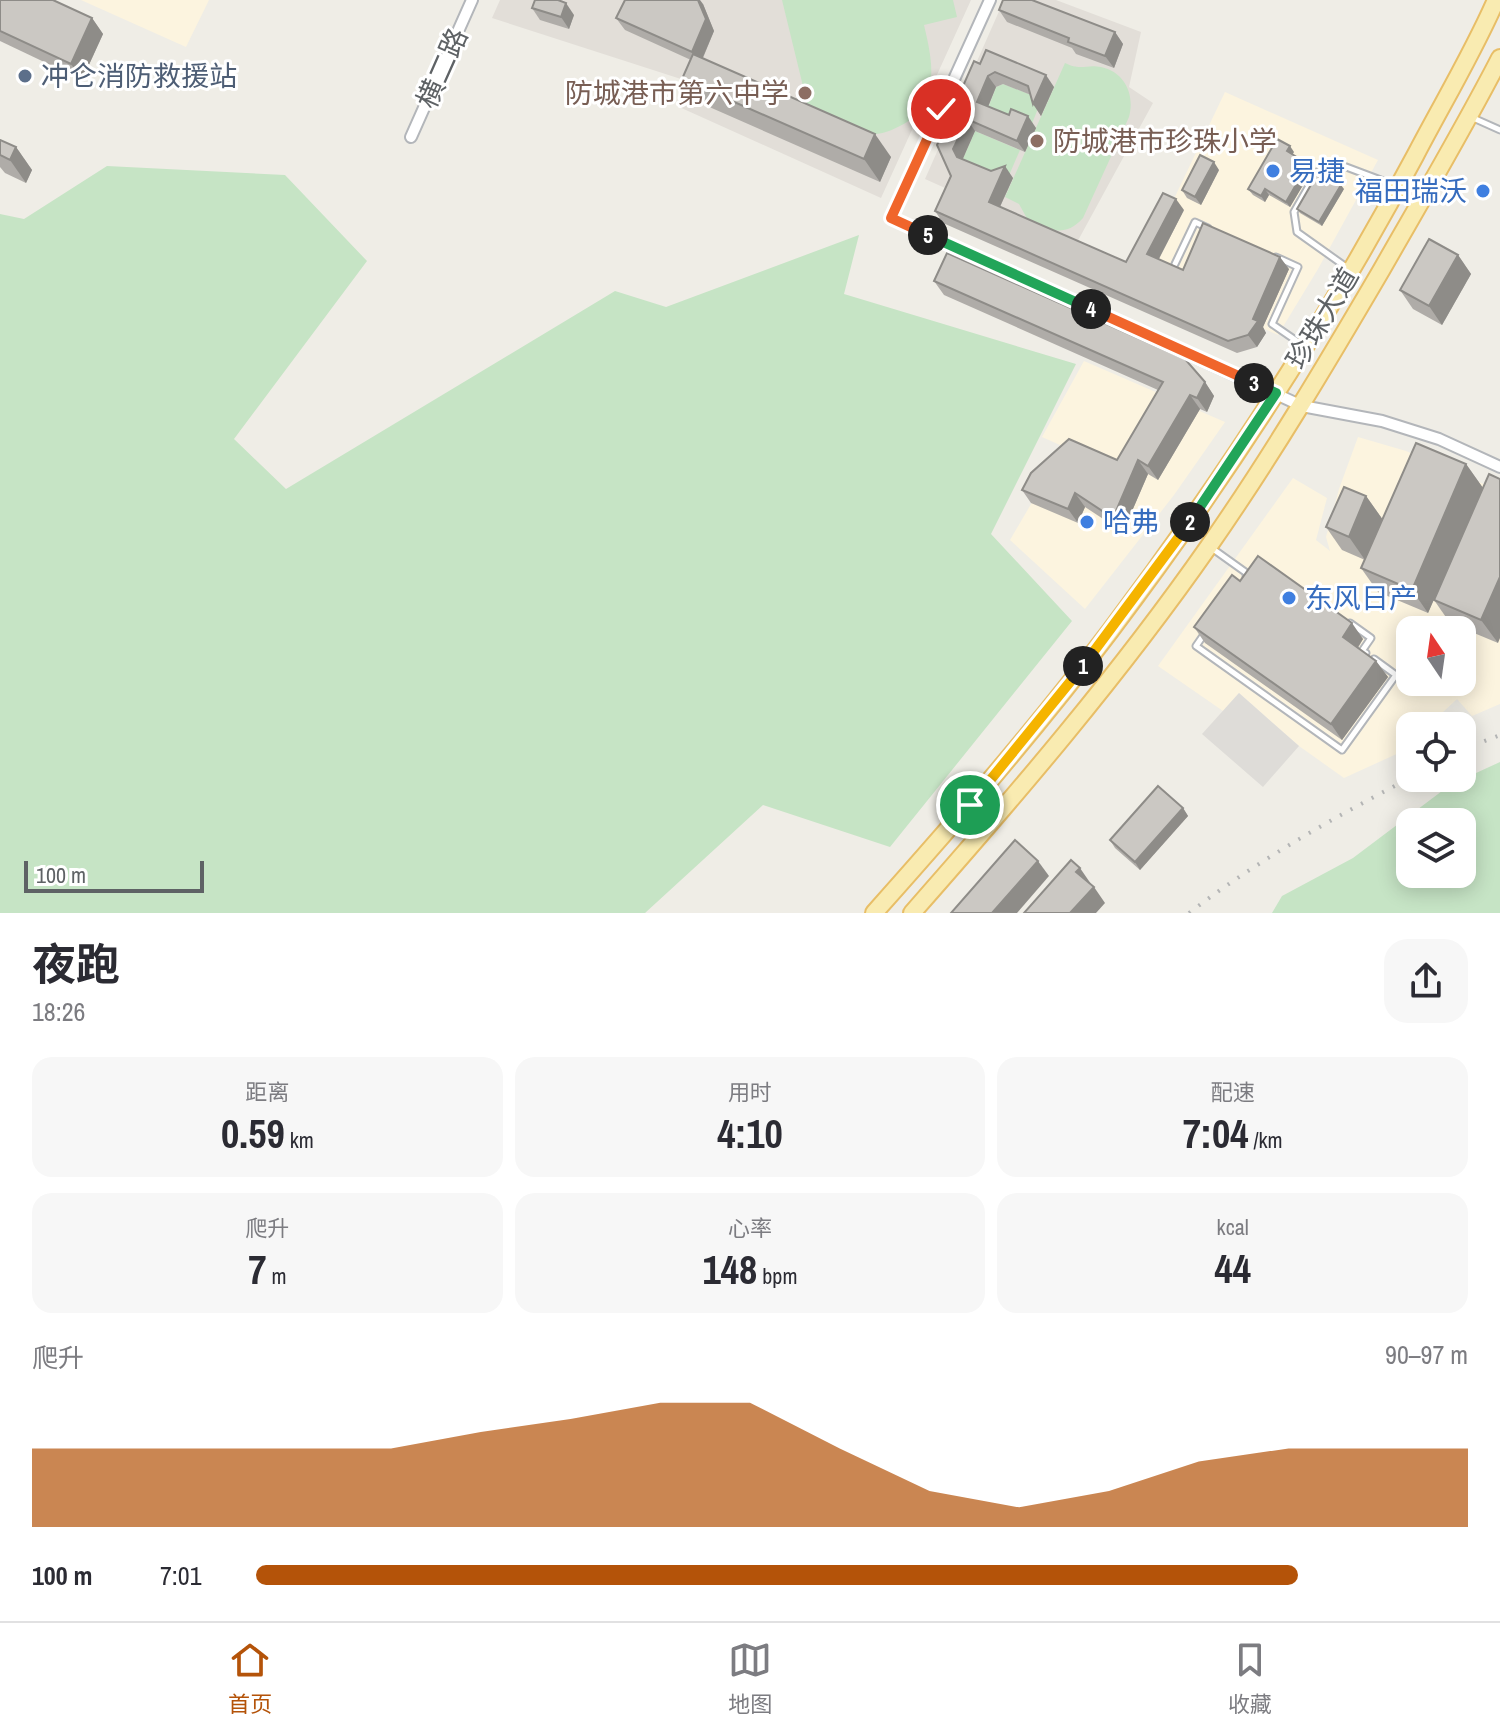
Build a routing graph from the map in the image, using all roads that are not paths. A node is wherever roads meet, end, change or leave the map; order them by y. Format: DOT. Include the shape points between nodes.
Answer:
graph roads {
  1 [pos="472,0"];
  2 [pos="990,0"];
  3 [pos="1496,0"];
  4 [pos="1500,58"];
  5 [pos="1470,116"];
  6 [pos="1500,130"];
  7 [pos="411,137"];
  8 [pos="1398,187"];
  9 [pos="1221,233"];
  10 [pos="1272,256"];
  11 [pos="1175,264"];
  12 [pos="1351,271"];
  13 [pos="1305,346"];
  14 [pos="1276,393"];
  15 [pos="1302,406"];
  16 [pos="1500,467"];
  17 [pos="1209,546"];
  18 [pos="1253,566"];
  19 [pos="1248,574"];
  20 [pos="1239,586"];
  21 [pos="1346,620"];
  22 [pos="1213,622"];
  23 [pos="874,913"];
  24 [pos="912,913"];
  1 -- 7 [label="street, 横二路"];
  2 -- 14 [label="street" via="891,218"];
  3 -- 8 [label="main road, 珍珠大道"];
  4 -- 5 [label="main road, 珍珠大道"];
  5 -- 6 [label="lane"];
  5 -- 15 [label="main road, 珍珠大道"];
  8 -- 12 [label="main road, 珍珠大道"];
  8 -- 12 [label="lane" via="1333,162 1317,172 1294,212 1297,232"];
  9 -- 11 [label="lane" via="1195,222"];
  10 -- 13 [label="lane" via="1298,267 1272,324"];
  12 -- 13 [label="main road, 珍珠大道"];
  13 -- 14 [label="main road, 珍珠大道"];
  14 -- 15 [label="street"];
  14 -- 23 [label="main road, 珍珠大道" via="1110,632 970,805"];
  15 -- 16 [label="street" via="1382,421"];
  15 -- 17 [label="main road, 珍珠大道"];
  17 -- 19 [label="lane"];
  17 -- 24 [label="main road, 珍珠大道" via="992,823"];
  18 -- 19 [label="lane"];
  19 -- 20 [label="lane"];
  21 -- 22 [label="lane" via="1371,638 1362,651 1396,675 1342,750 1196,646"];
}
